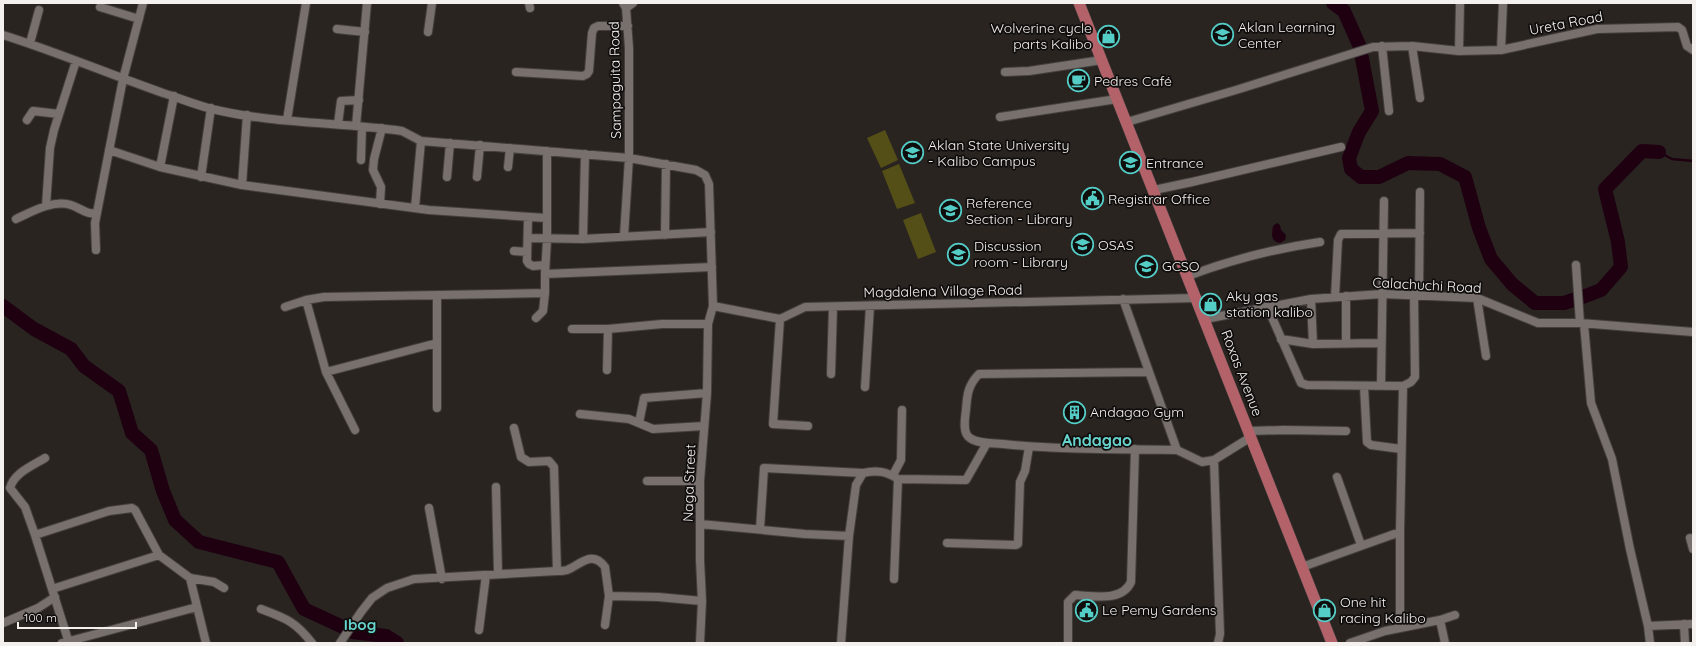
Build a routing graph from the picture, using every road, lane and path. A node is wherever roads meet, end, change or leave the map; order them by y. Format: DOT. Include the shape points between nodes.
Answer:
graph roads {
  1 [pos="143,3"];
  2 [pos="306,3"];
  3 [pos="367,3"];
  4 [pos="432,3"];
  5 [pos="1080,3"];
  6 [pos="1460,3"];
  7 [pos="1503,3"];
  8 [pos="627,5"];
  9 [pos="100,7"];
  10 [pos="39,10"];
  11 [pos="139,19"];
  12 [pos="628,26"];
  13 [pos="337,29"];
  14 [pos="365,32"];
  15 [pos="428,32"];
  16 [pos="3,35"];
  17 [pos="30,43"];
  18 [pos="1382,46"];
  19 [pos="1412,46"];
  20 [pos="1501,50"];
  21 [pos="1693,50"];
  22 [pos="1459,51"];
  23 [pos="1102,60"];
  24 [pos="76,61"];
  25 [pos="516,72"];
  26 [pos="1004,72"];
  27 [pos="123,79"];
  28 [pos="174,96"];
  29 [pos="1118,98"];
  30 [pos="1420,98"];
  31 [pos="359,100"];
  32 [pos="211,108"];
  33 [pos="1389,111"];
  34 [pos="59,114"];
  35 [pos="247,116"];
  36 [pos="1000,117"];
  37 [pos="27,120"];
  38 [pos="287,120"];
  39 [pos="1127,122"];
  40 [pos="338,124"];
  41 [pos="359,126"];
  42 [pos="382,128"];
  43 [pos="421,140"];
  44 [pos="450,143"];
  45 [pos="480,145"];
  46 [pos="1341,147"];
  47 [pos="510,148"];
  48 [pos="109,150"];
  49 [pos="547,151"];
  50 [pos="585,154"];
  51 [pos="629,158"];
  52 [pos="361,160"];
  53 [pos="666,164"];
  54 [pos="160,167"];
  55 [pos="508,167"];
  56 [pos="201,177"];
  57 [pos="447,177"];
  58 [pos="477,177"];
  59 [pos="242,185"];
  60 [pos="1154,190"];
  61 [pos="1420,192"];
  62 [pos="1384,201"];
  63 [pos="380,204"];
  64 [pos="46,206"];
  65 [pos="415,208"];
  66 [pos="97,214"];
  67 [pos="528,218"];
  68 [pos="546,218"];
  69 [pos="16,219"];
  70 [pos="710,232"];
  71 [pos="1420,232"];
  72 [pos="1384,233"];
  73 [pos="665,235"];
  74 [pos="624,236"];
  75 [pos="528,238"];
  76 [pos="582,239"];
  77 [pos="547,240"];
  78 [pos="1320,242"];
  79 [pos="96,250"];
  80 [pos="514,251"];
  81 [pos="527,252"];
  82 [pos="545,265"];
  83 [pos="1576,265"];
  84 [pos="712,267"];
  85 [pos="545,274"];
  86 [pos="1188,276"];
  87 [pos="545,293"];
  88 [pos="1382,294"];
  89 [pos="1416,295"];
  90 [pos="436,296"];
  91 [pos="1346,296"];
  92 [pos="1335,297"];
  93 [pos="1196,298"];
  94 [pos="1477,298"];
  95 [pos="1311,299"];
  96 [pos="306,300"];
  97 [pos="1123,300"];
  98 [pos="713,306"];
  99 [pos="870,306"];
  100 [pos="1267,306"];
  101 [pos="285,307"];
  102 [pos="833,307"];
  103 [pos="536,318"];
  104 [pos="780,319"];
  105 [pos="1205,319"];
  106 [pos="708,324"];
  107 [pos="1582,324"];
  108 [pos="572,329"];
  109 [pos="608,329"];
  110 [pos="1693,332"];
  111 [pos="1281,339"];
  112 [pos="437,343"];
  113 [pos="1346,343"];
  114 [pos="1381,343"];
  115 [pos="1313,344"];
  116 [pos="1486,356"];
  117 [pos="607,370"];
  118 [pos="326,372"];
  119 [pos="1149,372"];
  120 [pos="831,374"];
  121 [pos="865,386"];
  122 [pos="1364,386"];
  123 [pos="1380,386"];
  124 [pos="1403,386"];
  125 [pos="707,394"];
  126 [pos="437,408"];
  127 [pos="902,410"];
  128 [pos="580,414"];
  129 [pos="639,423"];
  130 [pos="704,426"];
  131 [pos="808,426"];
  132 [pos="514,428"];
  133 [pos="355,430"];
  134 [pos="1346,431"];
  135 [pos="1250,434"];
  136 [pos="987,443"];
  137 [pos="1029,447"];
  138 [pos="1135,449"];
  139 [pos="1401,449"];
  140 [pos="1177,450"];
  141 [pos="45,458"];
  142 [pos="1214,460"];
  143 [pos="863,473"];
  144 [pos="895,477"];
  145 [pos="1336,477"];
  146 [pos="647,481"];
  147 [pos="700,481"];
  148 [pos="496,487"];
  149 [pos="429,508"];
  150 [pos="700,524"];
  151 [pos="760,529"];
  152 [pos="1400,532"];
  153 [pos="36,535"];
  154 [pos="850,536"];
  155 [pos="1690,538"];
  156 [pos="946,543"];
  157 [pos="1360,545"];
  158 [pos="1693,549"];
  159 [pos="159,555"];
  160 [pos="1302,567"];
  161 [pos="557,571"];
  162 [pos="498,574"];
  163 [pos="486,575"];
  164 [pos="190,578"];
  165 [pos="442,579"];
  166 [pos="894,579"];
  167 [pos="224,588"];
  168 [pos="52,589"];
  169 [pos="609,596"];
  170 [pos="55,597"];
  171 [pos="702,601"];
  172 [pos="197,607"];
  173 [pos="261,609"];
  174 [pos="1455,615"];
  175 [pos="1440,620"];
  176 [pos="3,623"];
  177 [pos="1684,624"];
  178 [pos="1693,624"];
  179 [pos="605,625"];
  180 [pos="1648,626"];
  181 [pos="1400,627"];
  182 [pos="479,630"];
  183 [pos="66,642"];
  184 [pos="206,643"];
  185 [pos="312,643"];
  186 [pos="340,643"];
  187 [pos="700,643"];
  188 [pos="840,643"];
  189 [pos="1068,643"];
  190 [pos="1218,643"];
  191 [pos="1332,643"];
  192 [pos="1350,643"];
  193 [pos="1445,643"];
  194 [pos="1650,643"];
  195 [pos="1686,643"];
  1 -- 11 [label="street"];
  2 -- 38 [label="street"];
  3 -- 14 [label="street"];
  4 -- 15 [label="street"];
  5 -- 23 [label="main road, Roxas Avenue"];
  6 -- 22 [label="street"];
  7 -- 20 [label="street"];
  8 -- 12 [label="street, Sampaguita Road"];
  9 -- 11 [label="street"];
  10 -- 17 [label="street"];
  11 -- 27 [label="street"];
  12 -- 25 [label="street" via="594,28 589,71 584,76"];
  12 -- 51 [label="street, Sampaguita Road"];
  13 -- 14 [label="street"];
  14 -- 31 [label="street"];
  16 -- 17 [label="street"];
  17 -- 24 [label="street"];
  18 -- 19 [label="street"];
  18 -- 33 [label="street"];
  18 -- 39 [label="street" via="1364,49"];
  19 -- 22 [label="street"];
  19 -- 30 [label="street"];
  20 -- 21 [label="street, Ureta Road" via="1597,29 1678,27 1682,30 1687,46"];
  20 -- 22 [label="street"];
  23 -- 26 [label="street" via="1029,71"];
  23 -- 29 [label="main road, Roxas Avenue"];
  24 -- 27 [label="street"];
  24 -- 34 [label="street"];
  27 -- 28 [label="street"];
  27 -- 48 [label="street"];
  28 -- 32 [label="street"];
  28 -- 54 [label="street"];
  29 -- 36 [label="street"];
  29 -- 39 [label="main road, Roxas Avenue"];
  31 -- 40 [label="street" via="341,101"];
  31 -- 41 [label="street"];
  32 -- 35 [label="street"];
  32 -- 56 [label="street"];
  34 -- 37 [label="street" via="33,111"];
  34 -- 64 [label="street" via="50,148"];
  35 -- 38 [label="street"];
  35 -- 59 [label="street"];
  38 -- 40 [label="street"];
  39 -- 60 [label="main road, Roxas Avenue"];
  40 -- 41 [label="street"];
  41 -- 42 [label="street"];
  41 -- 52 [label="street"];
  42 -- 43 [label="street" via="402,131"];
  42 -- 63 [label="street" via="373,170 381,187"];
  43 -- 44 [label="street"];
  43 -- 65 [label="street"];
  44 -- 45 [label="street"];
  44 -- 57 [label="street"];
  45 -- 47 [label="street"];
  45 -- 58 [label="street"];
  46 -- 60 [label="street"];
  47 -- 49 [label="street"];
  47 -- 55 [label="street"];
  48 -- 54 [label="street"];
  48 -- 66 [label="street"];
  49 -- 50 [label="street"];
  49 -- 68 [label="street"];
  50 -- 51 [label="street"];
  50 -- 76 [label="street"];
  51 -- 53 [label="street"];
  51 -- 74 [label="street, Sampaguita Road"];
  53 -- 70 [label="street" via="696,170 705,175 709,184"];
  53 -- 73 [label="street"];
  54 -- 56 [label="street"];
  56 -- 59 [label="street"];
  59 -- 63 [label="street"];
  60 -- 86 [label="main road, Roxas Avenue"];
  61 -- 71 [label="street"];
  62 -- 72 [label="street"];
  63 -- 65 [label="street"];
  64 -- 66 [label="street" via="70,204 89,214"];
  64 -- 69 [label="street"];
  65 -- 67 [label="street"];
  66 -- 79 [label="street"];
  67 -- 68 [label="street"];
  67 -- 75 [label="street"];
  68 -- 77 [label="street"];
  70 -- 73 [label="street"];
  70 -- 84 [label="street"];
  71 -- 72 [label="street"];
  71 -- 89 [label="street"];
  72 -- 88 [label="street"];
  72 -- 92 [label="street" via="1339,236"];
  73 -- 74 [label="street"];
  74 -- 76 [label="street"];
  75 -- 77 [label="street"];
  75 -- 81 [label="street"];
  76 -- 77 [label="street"];
  77 -- 82 [label="street"];
  78 -- 86 [label="street" via="1253,254"];
  80 -- 81 [label="street"];
  81 -- 82 [label="street" via="529,264"];
  82 -- 85 [label="street"];
  83 -- 107 [label="street"];
  84 -- 85 [label="street"];
  84 -- 98 [label="street"];
  85 -- 87 [label="street"];
  86 -- 93 [label="main road, Roxas Avenue"];
  87 -- 90 [label="street"];
  87 -- 103 [label="street" via="543,311"];
  88 -- 89 [label="street, Calachuchi Road"];
  88 -- 91 [label="street, Calachuchi Road"];
  88 -- 114 [label="street"];
  89 -- 94 [label="street, Calachuchi Road"];
  89 -- 124 [label="street" via="1415,377 1412,382"];
  90 -- 96 [label="street" via="324,297"];
  90 -- 112 [label="street"];
  91 -- 92 [label="street, Calachuchi Road"];
  91 -- 113 [label="street"];
  92 -- 95 [label="street, Calachuchi Road"];
  93 -- 97 [label="street, Magdalena Village Road"];
  93 -- 105 [label="main road, Roxas Avenue"];
  94 -- 107 [label="street, Calachuchi Road" via="1533,321"];
  94 -- 116 [label="street"];
  95 -- 100 [label="street, Calachuchi Road"];
  95 -- 115 [label="street"];
  96 -- 101 [label="street"];
  96 -- 118 [label="street"];
  97 -- 99 [label="street, Magdalena Village Road"];
  97 -- 119 [label="street"];
  98 -- 104 [label="street"];
  98 -- 106 [label="street"];
  99 -- 102 [label="street, Magdalena Village Road"];
  99 -- 121 [label="street"];
  100 -- 105 [label="street, Calachuchi Road"];
  100 -- 111 [label="street"];
  102 -- 104 [label="street, Magdalena Village Road" via="805,307"];
  102 -- 120 [label="street"];
  104 -- 131 [label="street" via="773,424"];
  105 -- 135 [label="main road, Roxas Avenue"];
  106 -- 109 [label="street" via="662,324"];
  106 -- 125 [label="street, Naga Street"];
  107 -- 110 [label="street, Calachuchi Road"];
  107 -- 180 [label="street" via="1591,403 1612,459"];
  108 -- 109 [label="street"];
  109 -- 117 [label="street"];
  111 -- 115 [label="street"];
  111 -- 122 [label="street" via="1301,383"];
  112 -- 118 [label="street"];
  112 -- 126 [label="street"];
  113 -- 114 [label="street"];
  113 -- 115 [label="street"];
  114 -- 123 [label="street"];
  118 -- 133 [label="street"];
  119 -- 136 [label="street" via="979,374 970,383 965,425 967,436 972,440"];
  119 -- 140 [label="street"];
  122 -- 123 [label="street"];
  122 -- 139 [label="street" via="1367,442 1371,445"];
  123 -- 124 [label="street"];
  124 -- 139 [label="street"];
  125 -- 129 [label="street" via="644,398"];
  125 -- 130 [label="street, Naga Street"];
  127 -- 144 [label="street" via="901,460"];
  128 -- 129 [label="street" via="621,418"];
  129 -- 130 [label="street" via="653,428"];
  130 -- 147 [label="street, Naga Street"];
  132 -- 161 [label="street" via="521,457 529,462 549,461 554,467"];
  134 -- 135 [label="street" via="1284,430"];
  135 -- 142 [label="street"];
  135 -- 160 [label="main road, Roxas Avenue"];
  136 -- 137 [label="street"];
  136 -- 144 [label="street" via="966,480"];
  137 -- 138 [label="street"];
  137 -- 156 [label="street" via="1020,482 1018,544"];
  138 -- 140 [label="street"];
  138 -- 189 [label="street" via="1131,582 1124,592 1114,596 1071,598 1068,602"];
  139 -- 152 [label="street"];
  140 -- 142 [label="street" via="1202,462"];
  141 -- 153 [label="street" via="12,480 10,488 25,507"];
  142 -- 190 [label="street" via="1220,634"];
  143 -- 144 [label="street" via="874,470"];
  143 -- 151 [label="street" via="764,468"];
  143 -- 154 [label="street" via="856,485"];
  144 -- 166 [label="street"];
  145 -- 157 [label="street"];
  146 -- 147 [label="street"];
  147 -- 150 [label="street, Naga Street"];
  148 -- 162 [label="street"];
  149 -- 165 [label="street"];
  150 -- 151 [label="street"];
  150 -- 171 [label="street, Naga Street"];
  151 -- 154 [label="street"];
  152 -- 157 [label="street"];
  152 -- 181 [label="street"];
  153 -- 159 [label="street" via="129,507 135,510"];
  153 -- 168 [label="street"];
  154 -- 188 [label="street"];
  155 -- 158 [label="street"];
  157 -- 160 [label="street"];
  159 -- 164 [label="street"];
  159 -- 168 [label="street"];
  160 -- 191 [label="main road, Roxas Avenue"];
  161 -- 162 [label="street"];
  161 -- 169 [label="street" via="567,570 584,560 598,561 605,567"];
  162 -- 163 [label="street"];
  163 -- 165 [label="street"];
  163 -- 182 [label="street"];
  164 -- 167 [label="street" via="214,582"];
  164 -- 172 [label="street"];
  165 -- 186 [label="street" via="414,579 387,588 372,598"];
  168 -- 170 [label="street"];
  169 -- 171 [label="street"];
  169 -- 179 [label="street"];
  170 -- 176 [label="street" via="38,608"];
  170 -- 183 [label="street"];
  171 -- 187 [label="street, Naga Street"];
  172 -- 183 [label="street"];
  172 -- 184 [label="street"];
  173 -- 185 [label="street" via="287,618"];
  174 -- 175 [label="street"];
  175 -- 181 [label="street"];
  175 -- 193 [label="street"];
  177 -- 178 [label="street"];
  177 -- 180 [label="street"];
  177 -- 195 [label="street"];
  180 -- 194 [label="street"];
  181 -- 192 [label="street"];
}
